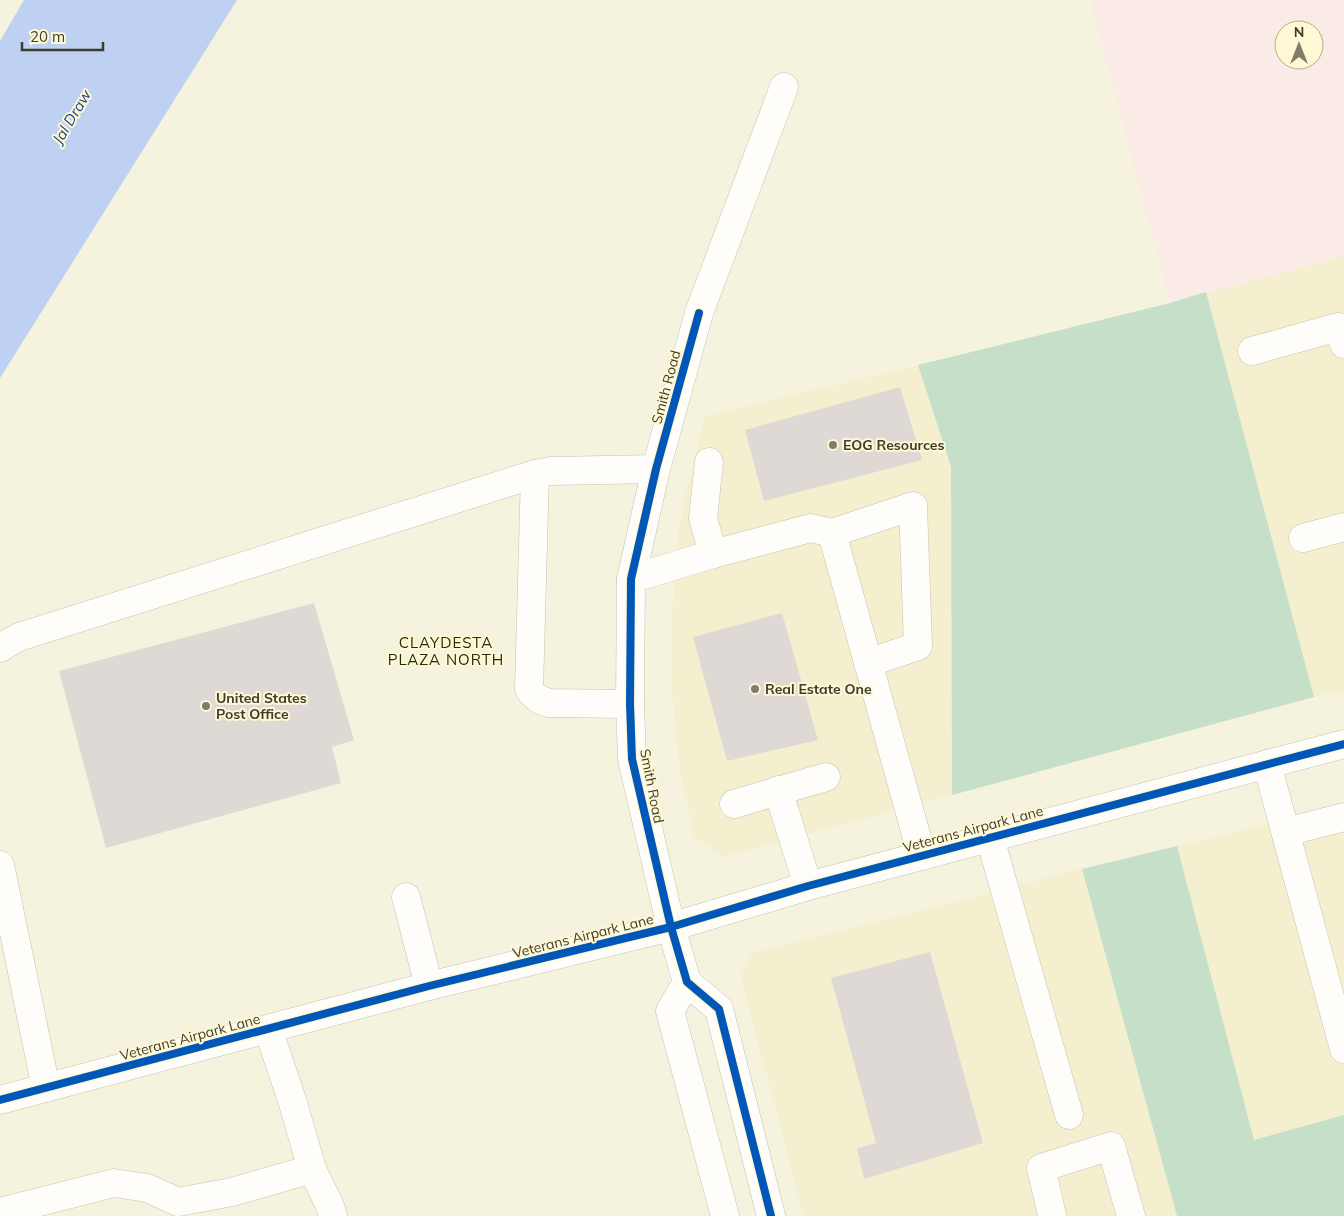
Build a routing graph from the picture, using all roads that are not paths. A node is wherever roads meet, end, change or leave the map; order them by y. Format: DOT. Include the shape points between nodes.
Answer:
graph roads {
  1 [pos="784,87"];
  2 [pos="1344,344"];
  3 [pos="1252,351"];
  4 [pos="709,462"];
  5 [pos="656,469"];
  6 [pos="535,474"];
  7 [pos="1344,527"];
  8 [pos="832,533"];
  9 [pos="1303,538"];
  10 [pos="712,554"];
  11 [pos="630,579"];
  12 [pos="0,648"];
  13 [pos="868,663"];
  14 [pos="630,704"];
  15 [pos="1344,744"];
  16 [pos="1267,764"];
  17 [pos="826,777"];
  18 [pos="778,790"];
  19 [pos="734,804"];
  20 [pos="1344,817"];
  21 [pos="1286,832"];
  22 [pos="990,838"];
  23 [pos="922,856"];
  24 [pos="0,865"];
  25 [pos="808,886"];
  26 [pos="406,897"];
  27 [pos="671,927"];
  28 [pos="687,982"];
  29 [pos="429,986"];
  30 [pos="268,1029"];
  31 [pos="1344,1048"];
  32 [pos="46,1088"];
  33 [pos="0,1100"];
  34 [pos="1069,1115"];
  35 [pos="312,1169"];
  36 [pos="0,1212"];
  37 [pos="333,1216"];
  38 [pos="726,1216"];
  39 [pos="771,1216"];
  40 [pos="1051,1216"];
  41 [pos="1131,1216"];
  1 -- 5 [label="street, Smith Road" via="699,313"];
  2 -- 3 [label="street" via="1338,327"];
  4 -- 10 [label="street" via="703,518"];
  5 -- 6 [label="street"];
  5 -- 11 [label="street, Smith Road"];
  6 -- 12 [label="street" via="19,637"];
  6 -- 14 [label="street" via="529,689 539,700 549,703"];
  7 -- 9 [label="street"];
  8 -- 10 [label="street" via="811,528"];
  8 -- 13 [label="street"];
  8 -- 13 [label="street" via="913,506 918,646"];
  10 -- 11 [label="street"];
  11 -- 14 [label="street, Smith Road"];
  13 -- 23 [label="street"];
  14 -- 27 [label="street, Smith Road" via="632,759"];
  15 -- 16 [label="street, Veterans Airpark Lane"];
  16 -- 21 [label="street"];
  16 -- 22 [label="street, Veterans Airpark Lane"];
  17 -- 18 [label="street"];
  18 -- 19 [label="street"];
  18 -- 25 [label="street"];
  20 -- 21 [label="street"];
  21 -- 31 [label="street"];
  22 -- 23 [label="street, Veterans Airpark Lane"];
  22 -- 34 [label="street"];
  23 -- 25 [label="street, Veterans Airpark Lane"];
  24 -- 32 [label="street"];
  25 -- 27 [label="street, Veterans Airpark Lane"];
  26 -- 29 [label="street"];
  27 -- 28 [label="street, Smith Road"];
  27 -- 29 [label="street, Veterans Airpark Lane"];
  28 -- 38 [label="street" via="670,1011"];
  28 -- 39 [label="street" via="719,1009"];
  29 -- 30 [label="street, Veterans Airpark Lane"];
  30 -- 32 [label="street, Veterans Airpark Lane"];
  30 -- 35 [label="street"];
  32 -- 33 [label="street, Veterans Airpark Lane"];
  35 -- 36 [label="street" via="232,1192 178,1202 147,1188 114,1184"];
  35 -- 37 [label="street"];
  40 -- 41 [label="street" via="1041,1168 1111,1146"];
}
